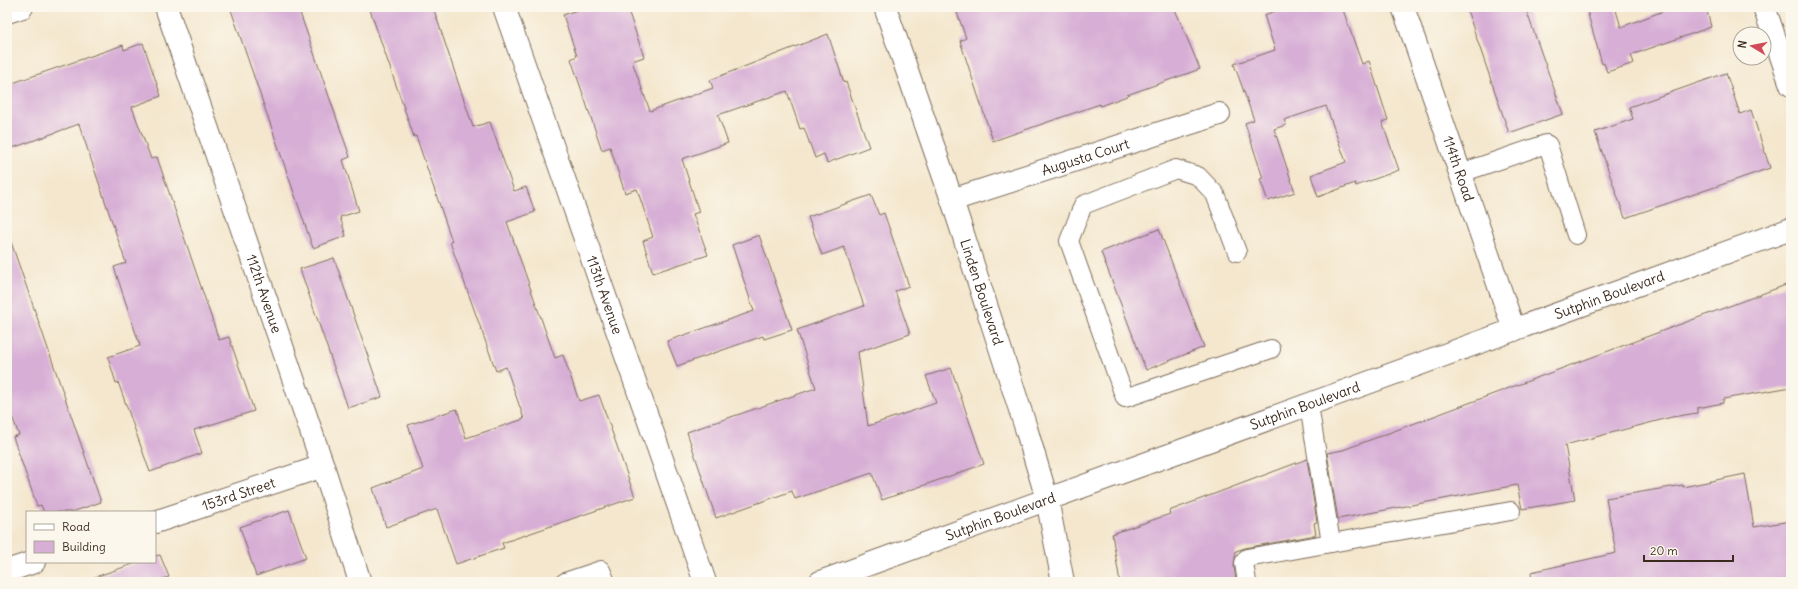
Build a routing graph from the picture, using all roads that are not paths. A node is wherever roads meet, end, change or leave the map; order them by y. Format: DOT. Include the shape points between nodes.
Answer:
graph roads {
  1 [pos="22,7"];
  2 [pos="166,7"];
  3 [pos="504,7"];
  4 [pos="885,7"];
  5 [pos="1404,7"];
  6 [pos="1764,7"];
  7 [pos="7,12"];
  8 [pos="1791,85"];
  9 [pos="1219,114"];
  10 [pos="1461,172"];
  11 [pos="952,200"];
  12 [pos="1791,229"];
  13 [pos="1576,235"];
  14 [pos="1236,252"];
  15 [pos="1514,330"];
  16 [pos="1271,349"];
  17 [pos="1309,405"];
  18 [pos="322,466"];
  19 [pos="1047,499"];
  20 [pos="1511,511"];
  21 [pos="156,522"];
  22 [pos="1331,543"];
  23 [pos="31,563"];
  24 [pos="7,571"];
  25 [pos="360,582"];
  26 [pos="565,582"];
  27 [pos="606,582"];
  28 [pos="705,582"];
  29 [pos="820,582"];
  30 [pos="1064,582"];
  31 [pos="1247,582"];
  1 -- 7 [label="street"];
  2 -- 18 [label="street, 112th Avenue"];
  3 -- 28 [label="street, 113th Avenue"];
  4 -- 11 [label="street, Linden Boulevard"];
  5 -- 10 [label="street, 114th Road"];
  6 -- 8 [label="street"];
  9 -- 11 [label="street, Augusta Court"];
  10 -- 13 [label="lane" via="1548,145"];
  10 -- 15 [label="street, 114th Road"];
  11 -- 19 [label="street, Linden Boulevard"];
  12 -- 15 [label="street, Sutphin Boulevard"];
  14 -- 16 [label="lane" via="1215,194 1198,176 1176,169 1083,205 1069,241 1126,398"];
  15 -- 17 [label="street, Sutphin Boulevard"];
  17 -- 19 [label="street, Sutphin Boulevard"];
  17 -- 22 [label="lane"];
  18 -- 21 [label="street, 153rd Street"];
  18 -- 25 [label="street, 112th Avenue"];
  19 -- 29 [label="street, Sutphin Boulevard"];
  19 -- 30 [label="street, Linden Boulevard"];
  20 -- 22 [label="lane"];
  22 -- 31 [label="lane" via="1247,558 1244,563"];
  23 -- 24 [label="street"];
  26 -- 27 [label="lane" via="601,570"];
}
